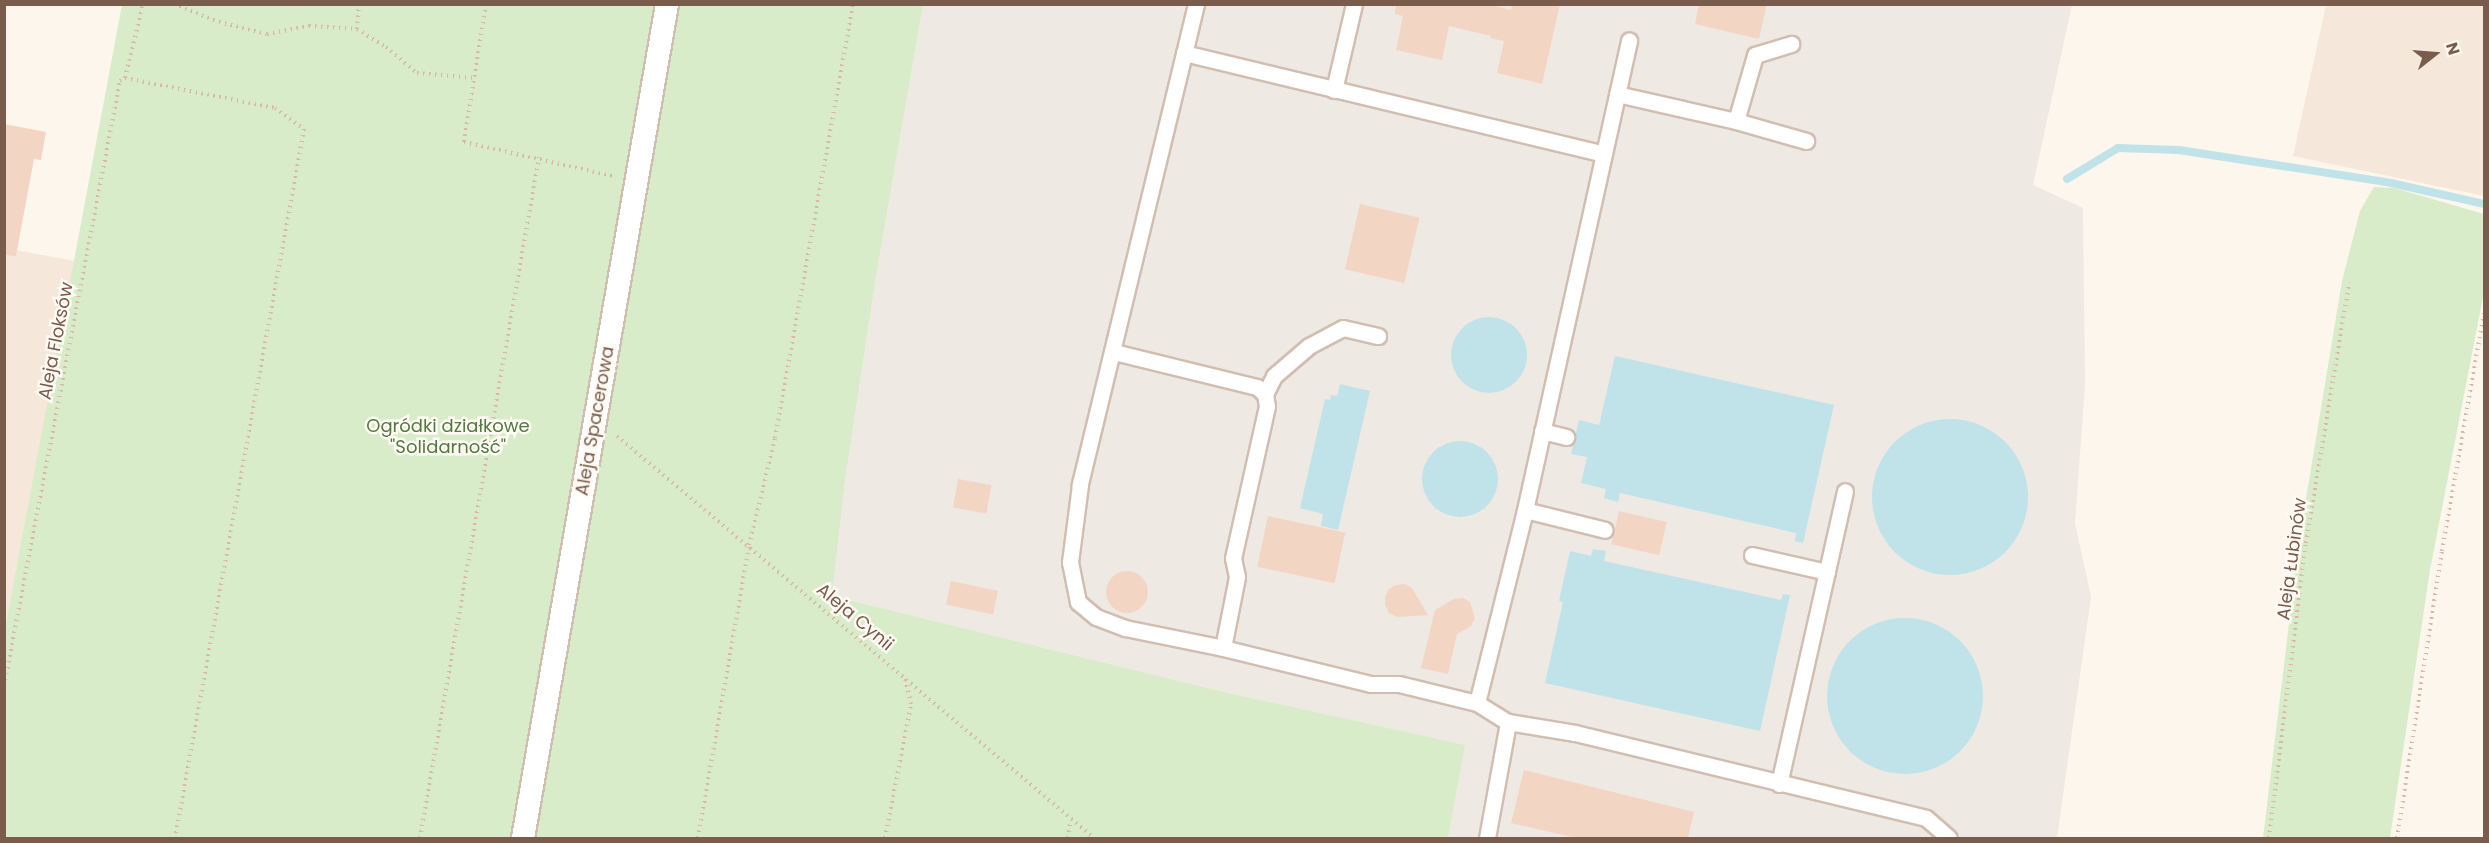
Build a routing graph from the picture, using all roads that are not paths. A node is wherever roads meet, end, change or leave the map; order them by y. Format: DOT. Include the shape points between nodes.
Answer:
graph roads {
  1 [pos="667,4"];
  2 [pos="1196,4"];
  3 [pos="1354,4"];
  4 [pos="1629,40"];
  5 [pos="1791,44"];
  6 [pos="1184,53"];
  7 [pos="1334,90"];
  8 [pos="1617,94"];
  9 [pos="1736,122"];
  10 [pos="1806,141"];
  11 [pos="1604,154"];
  12 [pos="1378,336"];
  13 [pos="1114,352"];
  14 [pos="1265,394"];
  15 [pos="1542,431"];
  16 [pos="1566,437"];
  17 [pos="1845,491"];
  18 [pos="1525,510"];
  19 [pos="1605,530"];
  20 [pos="1752,555"];
  21 [pos="1827,572"];
  22 [pos="1223,648"];
  23 [pos="1477,703"];
  24 [pos="1508,722"];
  25 [pos="1779,784"];
  26 [pos="523,838"];
  27 [pos="1487,838"];
  28 [pos="1949,838"];
  1 -- 26 [label="street, Aleja Spacerowa"];
  2 -- 6 [label="lane"];
  3 -- 7 [label="lane"];
  4 -- 8 [label="lane"];
  5 -- 9 [label="lane" via="1755,55"];
  6 -- 7 [label="lane"];
  6 -- 13 [label="lane"];
  7 -- 11 [label="lane"];
  8 -- 9 [label="lane"];
  8 -- 11 [label="lane"];
  9 -- 10 [label="lane"];
  11 -- 15 [label="lane"];
  12 -- 14 [label="lane" via="1343,328 1300,354 1274,376"];
  13 -- 14 [label="lane" via="1257,387"];
  13 -- 22 [label="lane" via="1080,485 1070,562 1078,602 1096,617 1125,628"];
  14 -- 22 [label="lane" via="1267,406 1233,558 1237,577"];
  15 -- 16 [label="lane"];
  15 -- 18 [label="lane"];
  17 -- 21 [label="lane"];
  18 -- 19 [label="lane"];
  18 -- 23 [label="lane"];
  20 -- 21 [label="lane"];
  21 -- 25 [label="lane"];
  22 -- 23 [label="lane" via="1371,684 1398,684"];
  23 -- 24 [label="lane"];
  24 -- 25 [label="lane" via="1575,734"];
  24 -- 27 [label="lane"];
  25 -- 28 [label="lane" via="1926,818"];
}
